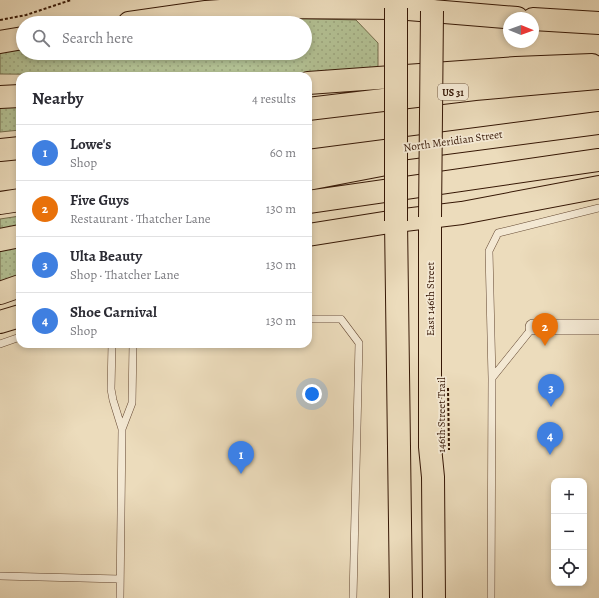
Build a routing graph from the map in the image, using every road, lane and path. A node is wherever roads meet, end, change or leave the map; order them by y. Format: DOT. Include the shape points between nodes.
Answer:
graph roads {
  1 [pos="71,0"];
  2 [pos="396,4"];
  3 [pos="432,6"];
  4 [pos="21,16"];
  5 [pos="178,16"];
  6 [pos="503,16"];
  7 [pos="16,17"];
  8 [pos="539,19"];
  9 [pos="0,20"];
  10 [pos="599,23"];
  11 [pos="16,39"];
  12 [pos="0,42"];
  13 [pos="599,65"];
  14 [pos="599,78"];
  15 [pos="0,83"];
  16 [pos="16,83"];
  17 [pos="312,83"];
  18 [pos="16,96"];
  19 [pos="0,97"];
  20 [pos="312,109"];
  21 [pos="599,123"];
  22 [pos="549,129"];
  23 [pos="16,148"];
  24 [pos="0,150"];
  25 [pos="312,160"];
  26 [pos="599,160"];
  27 [pos="312,178"];
  28 [pos="599,187"];
  29 [pos="16,201"];
  30 [pos="312,201"];
  31 [pos="0,203"];
  32 [pos="599,208"];
  33 [pos="430,217"];
  34 [pos="396,221"];
  35 [pos="312,234"];
  36 [pos="16,237"];
  37 [pos="0,240"];
  38 [pos="16,287"];
  39 [pos="0,293"];
  40 [pos="16,317"];
  41 [pos="312,319"];
  42 [pos="0,322"];
  43 [pos="533,327"];
  44 [pos="599,327"];
  45 [pos="16,338"];
  46 [pos="0,344"];
  47 [pos="112,348"];
  48 [pos="133,348"];
  49 [pos="492,378"];
  50 [pos="448,383"];
  51 [pos="122,429"];
  52 [pos="449,455"];
  53 [pos="0,576"];
  54 [pos="120,579"];
  55 [pos="120,598"];
  56 [pos="353,598"];
  57 [pos="401,598"];
  58 [pos="434,598"];
  59 [pos="490,598"];
  1 -- 4 [label="path"];
  2 -- 3 [label="main road"];
  2 -- 5 [label="main road" via="254,8"];
  2 -- 34 [label="main road, bridge"];
  3 -- 6 [label="main road"];
  3 -- 33 [label="main road, East 146th Street, bridge"];
  7 -- 9 [label="path"];
  8 -- 10 [label="main road"];
  11 -- 12 [label="main road"];
  13 -- 17 [label="main road" via="516,68"];
  14 -- 20 [label="main road, US 31" via="475,89"];
  15 -- 16 [label="main road"];
  18 -- 19 [label="main road"];
  21 -- 22 [label="main road, North Meridian Street"];
  22 -- 25 [label="main road, North Meridian Street"];
  22 -- 27 [label="main road"];
  23 -- 24 [label="main road"];
  26 -- 30 [label="main road"];
  28 -- 33 [label="main road"];
  29 -- 31 [label="main road"];
  32 -- 49 [label="lane" via="498,233 489,251"];
  33 -- 34 [label="main road"];
  33 -- 58 [label="main road, East 146th Street" via="430,448 433,477"];
  34 -- 35 [label="main road"];
  34 -- 57 [label="main road"];
  36 -- 37 [label="main road"];
  38 -- 39 [label="main road"];
  40 -- 42 [label="main road"];
  41 -- 56 [label="lane" via="341,319 359,343"];
  43 -- 44 [label="street"];
  43 -- 49 [label="lane"];
  45 -- 46 [label="lane"];
  47 -- 51 [label="lane" via="111,389"];
  48 -- 51 [label="lane" via="132,403"];
  49 -- 59 [label="lane"];
  50 -- 52 [label="path, 146th Street Trail"];
  51 -- 54 [label="lane"];
  53 -- 54 [label="lane"];
  54 -- 55 [label="lane"];
}
